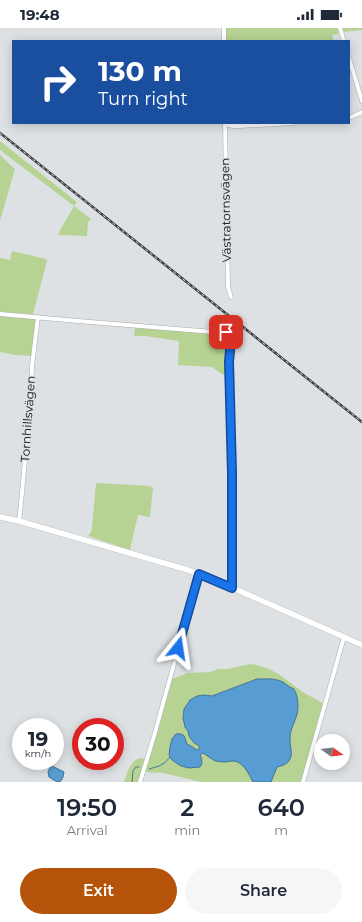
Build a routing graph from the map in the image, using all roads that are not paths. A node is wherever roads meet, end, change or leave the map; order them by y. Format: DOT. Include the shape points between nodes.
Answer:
graph roads {
  1 [pos="224,28"];
  2 [pos="340,28"];
  3 [pos="224,40"];
  4 [pos="344,40"];
  5 [pos="350,61"];
  6 [pos="362,100"];
  7 [pos="362,112"];
  8 [pos="350,118"];
  9 [pos="225,124"];
  10 [pos="275,124"];
  11 [pos="231,297"];
  12 [pos="0,314"];
  13 [pos="38,317"];
  14 [pos="0,517"];
  15 [pos="19,521"];
  16 [pos="199,574"];
  17 [pos="232,588"];
  18 [pos="344,637"];
  19 [pos="362,645"];
  20 [pos="140,782"];
  21 [pos="303,782"];
  1 -- 3 [label="street"];
  2 -- 4 [label="street"];
  5 -- 6 [label="street"];
  7 -- 8 [label="street"];
  9 -- 10 [label="street"];
  9 -- 11 [label="street, Västratornsvägen" via="228,287"];
  12 -- 13 [label="street"];
  13 -- 15 [label="street, Tornhillsvägen"];
  13 -- 17 [label="street" via="226,332 230,345"];
  14 -- 15 [label="main road"];
  15 -- 16 [label="main road"];
  16 -- 17 [label="main road"];
  16 -- 20 [label="street"];
  17 -- 18 [label="main road"];
  18 -- 19 [label="main road"];
  18 -- 21 [label="street"];
}
